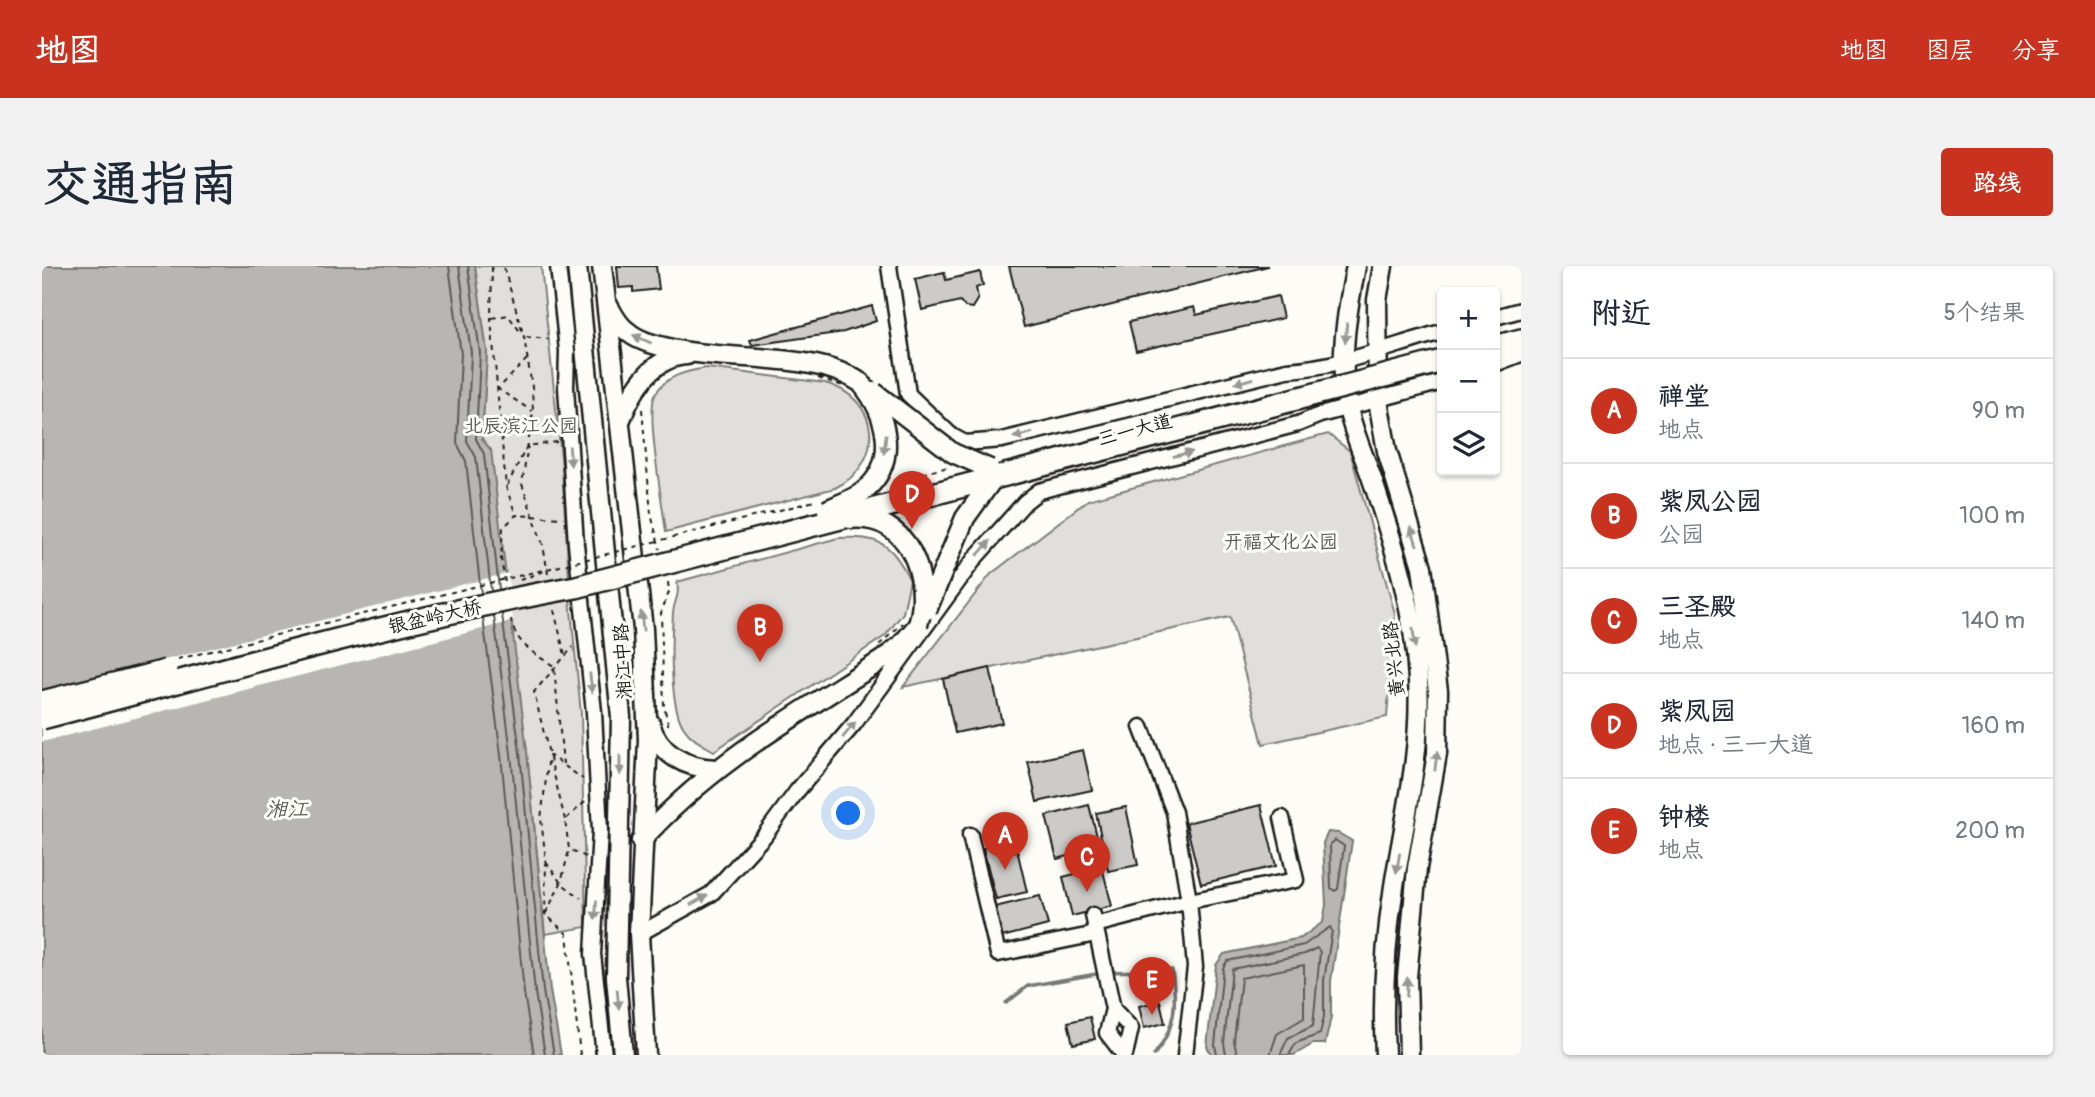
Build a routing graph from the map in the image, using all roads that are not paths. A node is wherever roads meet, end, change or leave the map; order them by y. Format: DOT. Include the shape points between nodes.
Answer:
graph roads {
  1 [pos="558,266"];
  2 [pos="577,266"];
  3 [pos="602,266"];
  4 [pos="889,266"];
  5 [pos="1356,266"];
  6 [pos="1383,266"];
  7 [pos="606,300"];
  8 [pos="1521,310"];
  9 [pos="1500,316"];
  10 [pos="1521,326"];
  11 [pos="583,331"];
  12 [pos="1500,332"];
  13 [pos="1437,334"];
  14 [pos="1521,340"];
  15 [pos="1500,346"];
  16 [pos="1437,348"];
  17 [pos="694,354"];
  18 [pos="1376,354"];
  19 [pos="1521,354"];
  20 [pos="1345,361"];
  21 [pos="1437,362"];
  22 [pos="1500,362"];
  23 [pos="1437,383"];
  24 [pos="855,386"];
  25 [pos="566,387"];
  26 [pos="1378,401"];
  27 [pos="1348,408"];
  28 [pos="620,422"];
  29 [pos="991,474"];
  30 [pos="826,510"];
  31 [pos="911,623"];
  32 [pos="42,702"];
  33 [pos="647,711"];
  34 [pos="42,718"];
  35 [pos="1141,727"];
  36 [pos="716,769"];
  37 [pos="1282,818"];
  38 [pos="970,835"];
  39 [pos="641,841"];
  40 [pos="1189,901"];
  41 [pos="1095,924"];
  42 [pos="639,933"];
  43 [pos="1113,1009"];
  44 [pos="604,1055"];
  45 [pos="623,1055"];
  46 [pos="646,1055"];
  47 [pos="1124,1055"];
  48 [pos="1185,1055"];
  49 [pos="1385,1055"];
  50 [pos="1409,1055"];
  1 -- 25 [label="street"];
  2 -- 11 [label="main road, 湘江中路"];
  3 -- 7 [label="main road, 湘江中路"];
  20 -- 4 [label="street, one-way" via="965,443 908,394"];
  5 -- 20 [label="main road, 黄兴北路, one-way"];
  6 -- 18 [label="main road, 黄兴北路"];
  17 -- 7 [label="main road, one-way" via="633,335"];
  7 -- 28 [label="main road, 湘江中路"];
  8 -- 9 [label="street"];
  10 -- 12 [label="highway"];
  11 -- 25 [label="street"];
  11 -- 45 [label="main road, 湘江中路, one-way" via="621,716 616,950"];
  13 -- 18 [label="street"];
  14 -- 15 [label="highway"];
  16 -- 29 [label="highway, 三一大道"];
  17 -- 24 [label="main road" via="824,366 845,373"];
  17 -- 28 [label="main road" via="669,359 644,376"];
  18 -- 20 [label="street"];
  18 -- 26 [label="main road, 黄兴北路"];
  19 -- 22 [label="street"];
  20 -- 27 [label="main road, 黄兴北路"];
  21 -- 29 [label="highway, 三一大道, bridge"];
  23 -- 26 [label="street"];
  24 -- 29 [label="main road, bridge"];
  24 -- 30 [label="main road, one-way, bridge" via="884,418 883,461 869,487"];
  25 -- 44 [label="street, one-way" via="577,558 594,712 600,831 593,954"];
  26 -- 27 [label="street"];
  50 -- 26 [label="main road, 黄兴北路, one-way" via="1407,977 1417,868 1437,754 1438,691 1422,567 1387,450"];
  42 -- 27 [label="street, one-way" via="711,894 764,836 854,724 976,557 1025,502 1050,487"];
  27 -- 49 [label="main road, 黄兴北路, one-way" via="1401,570 1418,676 1417,756 1385,954"];
  33 -- 28 [label="main road, 湘江中路, one-way" via="643,629"];
  29 -- 30 [label="highway, 三一大道, bridge"];
  29 -- 31 [label="main road, bridge"];
  30 -- 31 [label="main road, bridge" via="872,520 911,549 923,580 923,611"];
  30 -- 32 [label="highway, 银盆岭大桥, bridge" via="574,574 499,586"];
  30 -- 34 [label="highway, 银盆岭大桥, bridge" via="576,587 340,639"];
  31 -- 36 [label="main road" via="901,645 882,660"];
  33 -- 36 [label="main road" via="652,730 669,754 687,765"];
  33 -- 39 [label="main road, 湘江中路"];
  35 -- 40 [label="street" via="1174,812"];
  36 -- 39 [label="main road" via="670,808"];
  37 -- 40 [label="street" via="1296,880"];
  38 -- 41 [label="street" via="998,954"];
  39 -- 42 [label="main road, 湘江中路"];
  40 -- 41 [label="street"];
  40 -- 48 [label="street" via="1195,967"];
  41 -- 43 [label="street"];
  42 -- 46 [label="main road, 湘江中路"];
  43 -- 47 [label="street" via="1107,1033"];
  43 -- 47 [label="street" via="1131,1028"];
}
